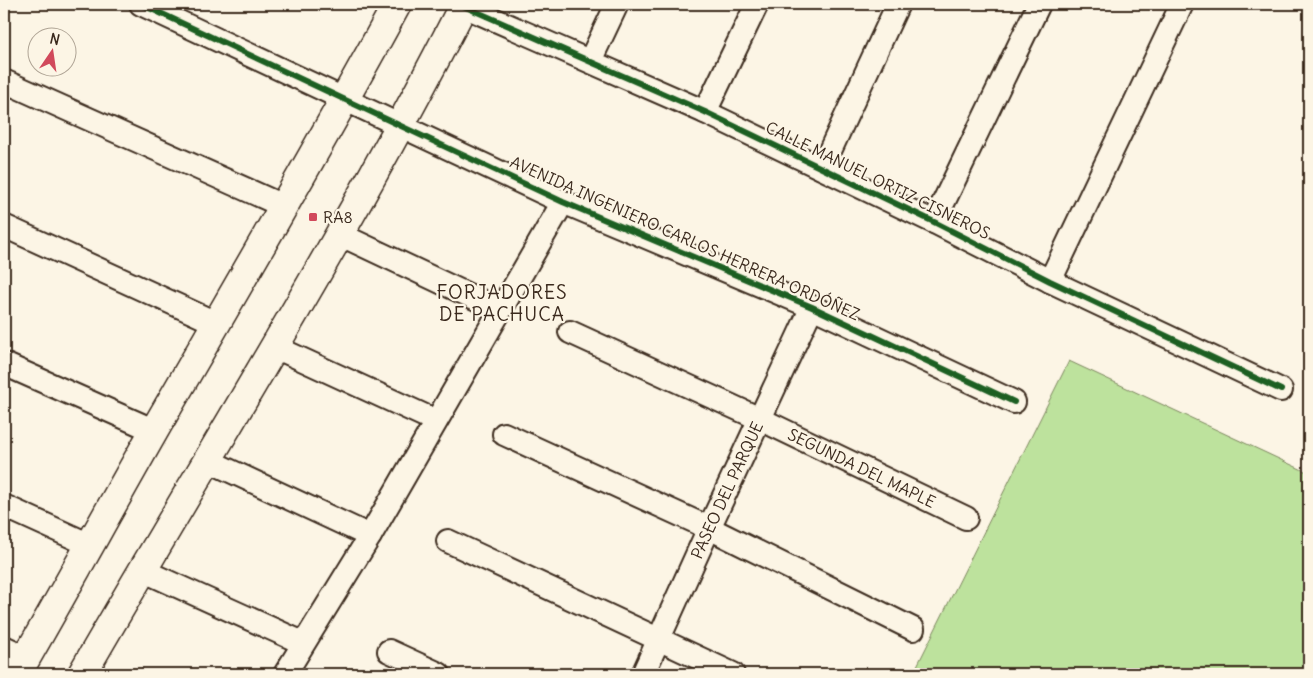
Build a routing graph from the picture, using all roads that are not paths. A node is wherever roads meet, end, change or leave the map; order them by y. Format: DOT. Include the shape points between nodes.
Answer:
graph roads {
  1 [pos="141,4"];
  2 [pos="397,4"];
  3 [pos="462,4"];
  4 [pos="617,4"];
  5 [pos="757,4"];
  6 [pos="898,4"];
  7 [pos="1039,4"];
  8 [pos="1182,4"];
  9 [pos="590,61"];
  10 [pos="4,81"];
  11 [pos="346,98"];
  12 [pos="705,112"];
  13 [pos="401,124"];
  14 [pos="822,168"];
  15 [pos="563,202"];
  16 [pos="283,206"];
  17 [pos="934,222"];
  18 [pos="4,226"];
  19 [pos="338,234"];
  20 [pos="1050,281"];
  21 [pos="812,307"];
  22 [pos="500,310"];
  23 [pos="218,324"];
  24 [pos="570,332"];
  25 [pos="275,346"];
  26 [pos="4,364"];
  27 [pos="1281,390"];
  28 [pos="1014,402"];
  29 [pos="760,419"];
  30 [pos="436,421"];
  31 [pos="154,431"];
  32 [pos="504,434"];
  33 [pos="207,460"];
  34 [pos="4,506"];
  35 [pos="966,518"];
  36 [pos="709,528"];
  37 [pos="370,536"];
  38 [pos="448,541"];
  39 [pos="90,545"];
  40 [pos="142,570"];
  41 [pos="913,629"];
  42 [pos="660,640"];
  43 [pos="303,642"];
  44 [pos="389,651"];
  45 [pos="16,660"];
  46 [pos="82,674"];
  47 [pos="285,674"];
  48 [pos="440,674"];
  49 [pos="643,674"];
  50 [pos="733,674"];
  1 -- 11 [label="street, AVENIDA INGENIERO CARLOS HERRERA ORDÓÑEZ"];
  2 -- 11 [label="street"];
  3 -- 9 [label="street, CALLE MANUEL ORTIZ CISNEROS"];
  3 -- 13 [label="street"];
  4 -- 9 [label="street"];
  5 -- 12 [label="street"];
  6 -- 14 [label="street"];
  7 -- 17 [label="street"];
  8 -- 20 [label="street"];
  9 -- 12 [label="street, CALLE MANUEL ORTIZ CISNEROS"];
  10 -- 16 [label="street"];
  11 -- 13 [label="street, AVENIDA INGENIERO CARLOS HERRERA ORDÓÑEZ"];
  11 -- 16 [label="street"];
  12 -- 14 [label="street, CALLE MANUEL ORTIZ CISNEROS"];
  13 -- 15 [label="street, AVENIDA INGENIERO CARLOS HERRERA ORDÓÑEZ"];
  13 -- 19 [label="street"];
  14 -- 17 [label="street, CALLE MANUEL ORTIZ CISNEROS"];
  15 -- 21 [label="street, AVENIDA INGENIERO CARLOS HERRERA ORDÓÑEZ"];
  15 -- 22 [label="street"];
  16 -- 23 [label="street"];
  17 -- 20 [label="street, CALLE MANUEL ORTIZ CISNEROS"];
  18 -- 23 [label="street"];
  19 -- 22 [label="street"];
  19 -- 25 [label="street"];
  20 -- 27 [label="street, CALLE MANUEL ORTIZ CISNEROS"];
  21 -- 28 [label="street, AVENIDA INGENIERO CARLOS HERRERA ORDÓÑEZ"];
  21 -- 29 [label="street, PASEO DEL PARQUE"];
  22 -- 30 [label="street"];
  23 -- 31 [label="street"];
  24 -- 29 [label="street, SEGUNDA DEL MAPLE"];
  25 -- 30 [label="street"];
  25 -- 33 [label="street"];
  26 -- 31 [label="street"];
  29 -- 35 [label="street, SEGUNDA DEL MAPLE"];
  29 -- 36 [label="street, PASEO DEL PARQUE"];
  30 -- 37 [label="street"];
  31 -- 39 [label="street"];
  32 -- 36 [label="street"];
  33 -- 37 [label="street"];
  33 -- 40 [label="street"];
  34 -- 39 [label="street"];
  36 -- 41 [label="street"];
  36 -- 42 [label="street, PASEO DEL PARQUE"];
  37 -- 43 [label="street"];
  38 -- 42 [label="street"];
  39 -- 45 [label="street"];
  40 -- 43 [label="street"];
  40 -- 46 [label="street"];
  42 -- 49 [label="street, PASEO DEL PARQUE"];
  42 -- 50 [label="street"];
  43 -- 47 [label="street"];
  44 -- 48 [label="street"];
}
